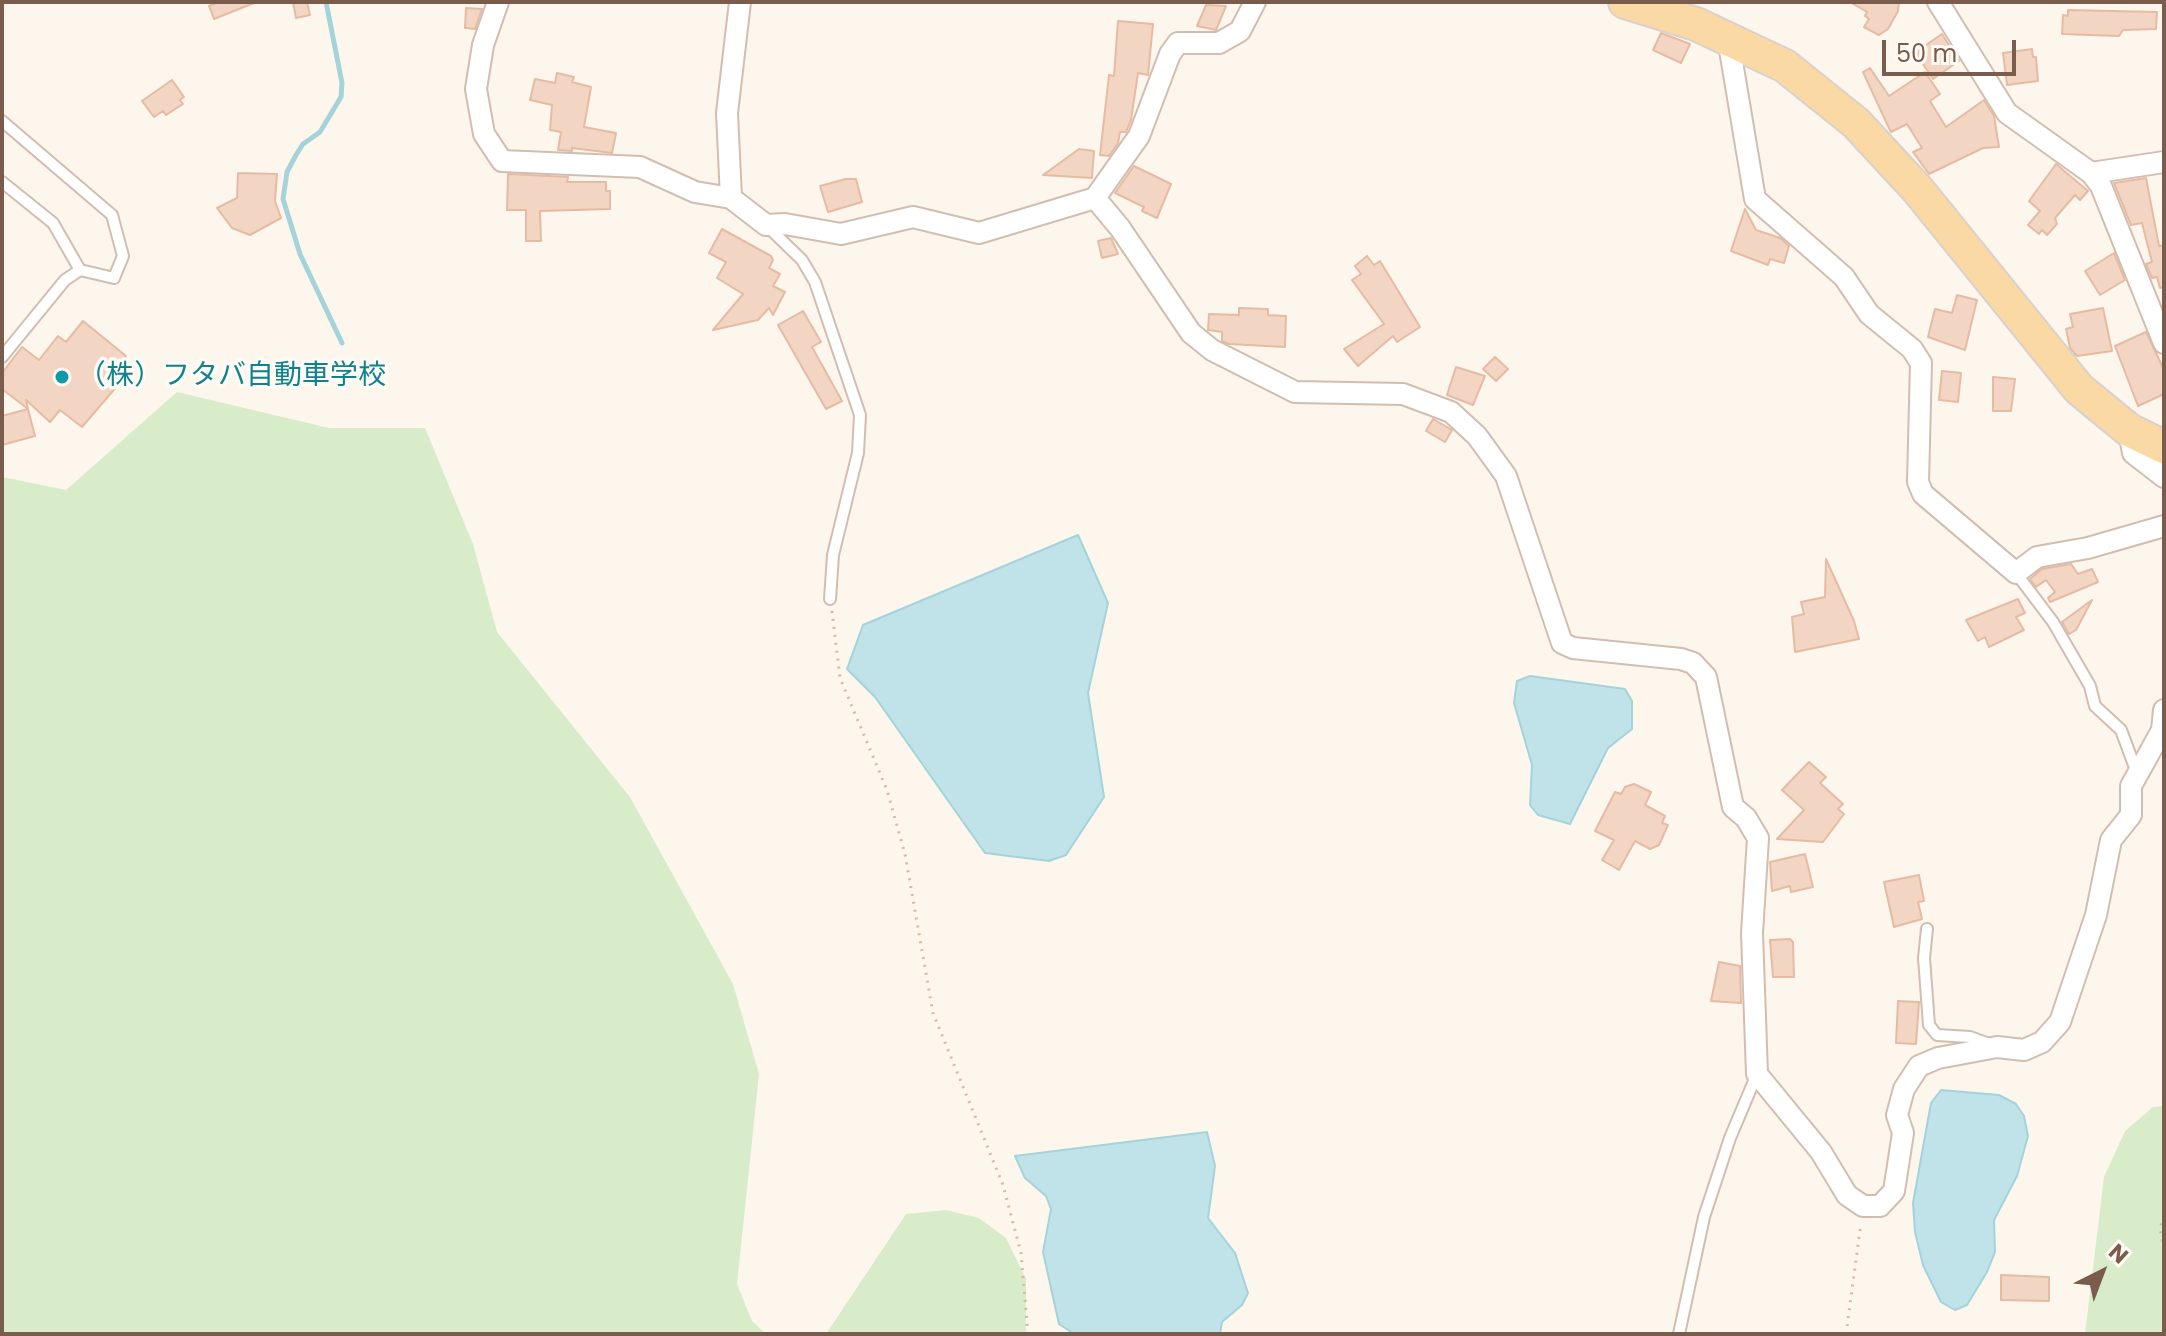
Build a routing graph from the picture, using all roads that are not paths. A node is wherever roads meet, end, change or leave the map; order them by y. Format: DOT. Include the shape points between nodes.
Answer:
graph roads {
  1 [pos="498,2"];
  2 [pos="740,2"];
  3 [pos="1255,2"];
  4 [pos="1625,2"];
  5 [pos="1938,2"];
  6 [pos="1728,38"];
  7 [pos="2,121"];
  8 [pos="2164,162"];
  9 [pos="2091,173"];
  10 [pos="2,182"];
  11 [pos="731,198"];
  12 [pos="1095,198"];
  13 [pos="766,225"];
  14 [pos="80,270"];
  15 [pos="2164,343"];
  16 [pos="2,357"];
  17 [pos="2129,430"];
  18 [pos="2164,447"];
  19 [pos="2164,477"];
  20 [pos="2164,526"];
  21 [pos="2016,573"];
  22 [pos="830,599"];
  23 [pos="2164,710"];
  24 [pos="2137,775"];
  25 [pos="1927,929"];
  26 [pos="1997,1047"];
  27 [pos="1757,1074"];
  28 [pos="1679,1334"];
  1 -- 11 [label="street" via="483,45 476,89 484,134 502,161 640,167 695,192"];
  2 -- 11 [label="street" via="727,113"];
  3 -- 12 [label="street" via="1240,31 1219,43 1178,43 1139,136"];
  4 -- 6 [label="main road"];
  5 -- 9 [label="street" via="2007,113"];
  6 -- 17 [label="main road" via="1785,66 1856,123 1918,190 2079,389"];
  6 -- 21 [label="street" via="1755,199 1844,277 1869,314 1912,349 1921,363 1918,482 1923,494"];
  7 -- 14 [label="lane" via="112,215 123,256 114,278"];
  8 -- 9 [label="street"];
  9 -- 15 [label="street" via="2101,186"];
  10 -- 14 [label="lane" via="53,223"];
  11 -- 13 [label="street"];
  12 -- 13 [label="street" via="979,233 913,217 841,234"];
  12 -- 27 [label="street" via="1191,333 1212,350 1295,392 1403,394 1451,412 1477,436 1506,476 1562,643 1681,659 1706,677 1733,807 1758,838 1752,933"];
  13 -- 22 [label="lane" via="802,260 815,282 860,415 858,453 833,555"];
  14 -- 16 [label="lane" via="65,280"];
  17 -- 18 [label="main road"];
  17 -- 19 [label="street" via="2133,453"];
  20 -- 21 [label="street" via="2037,557"];
  21 -- 24 [label="lane" via="2053,622 2090,686 2095,706 2121,730"];
  23 -- 24 [label="street" via="2162,730"];
  24 -- 26 [label="street" via="2131,786 2131,815 2111,840 2096,915 2060,1022 2042,1042 2024,1050"];
  25 -- 26 [label="lane" via="1929,1025 1937,1035 1970,1037"];
  26 -- 27 [label="street" via="1919,1066 1904,1089 1897,1115 1903,1133 1894,1191 1880,1206 1863,1206 1847,1195 1821,1152"];
  27 -- 28 [label="lane" via="1704,1217"];
}
